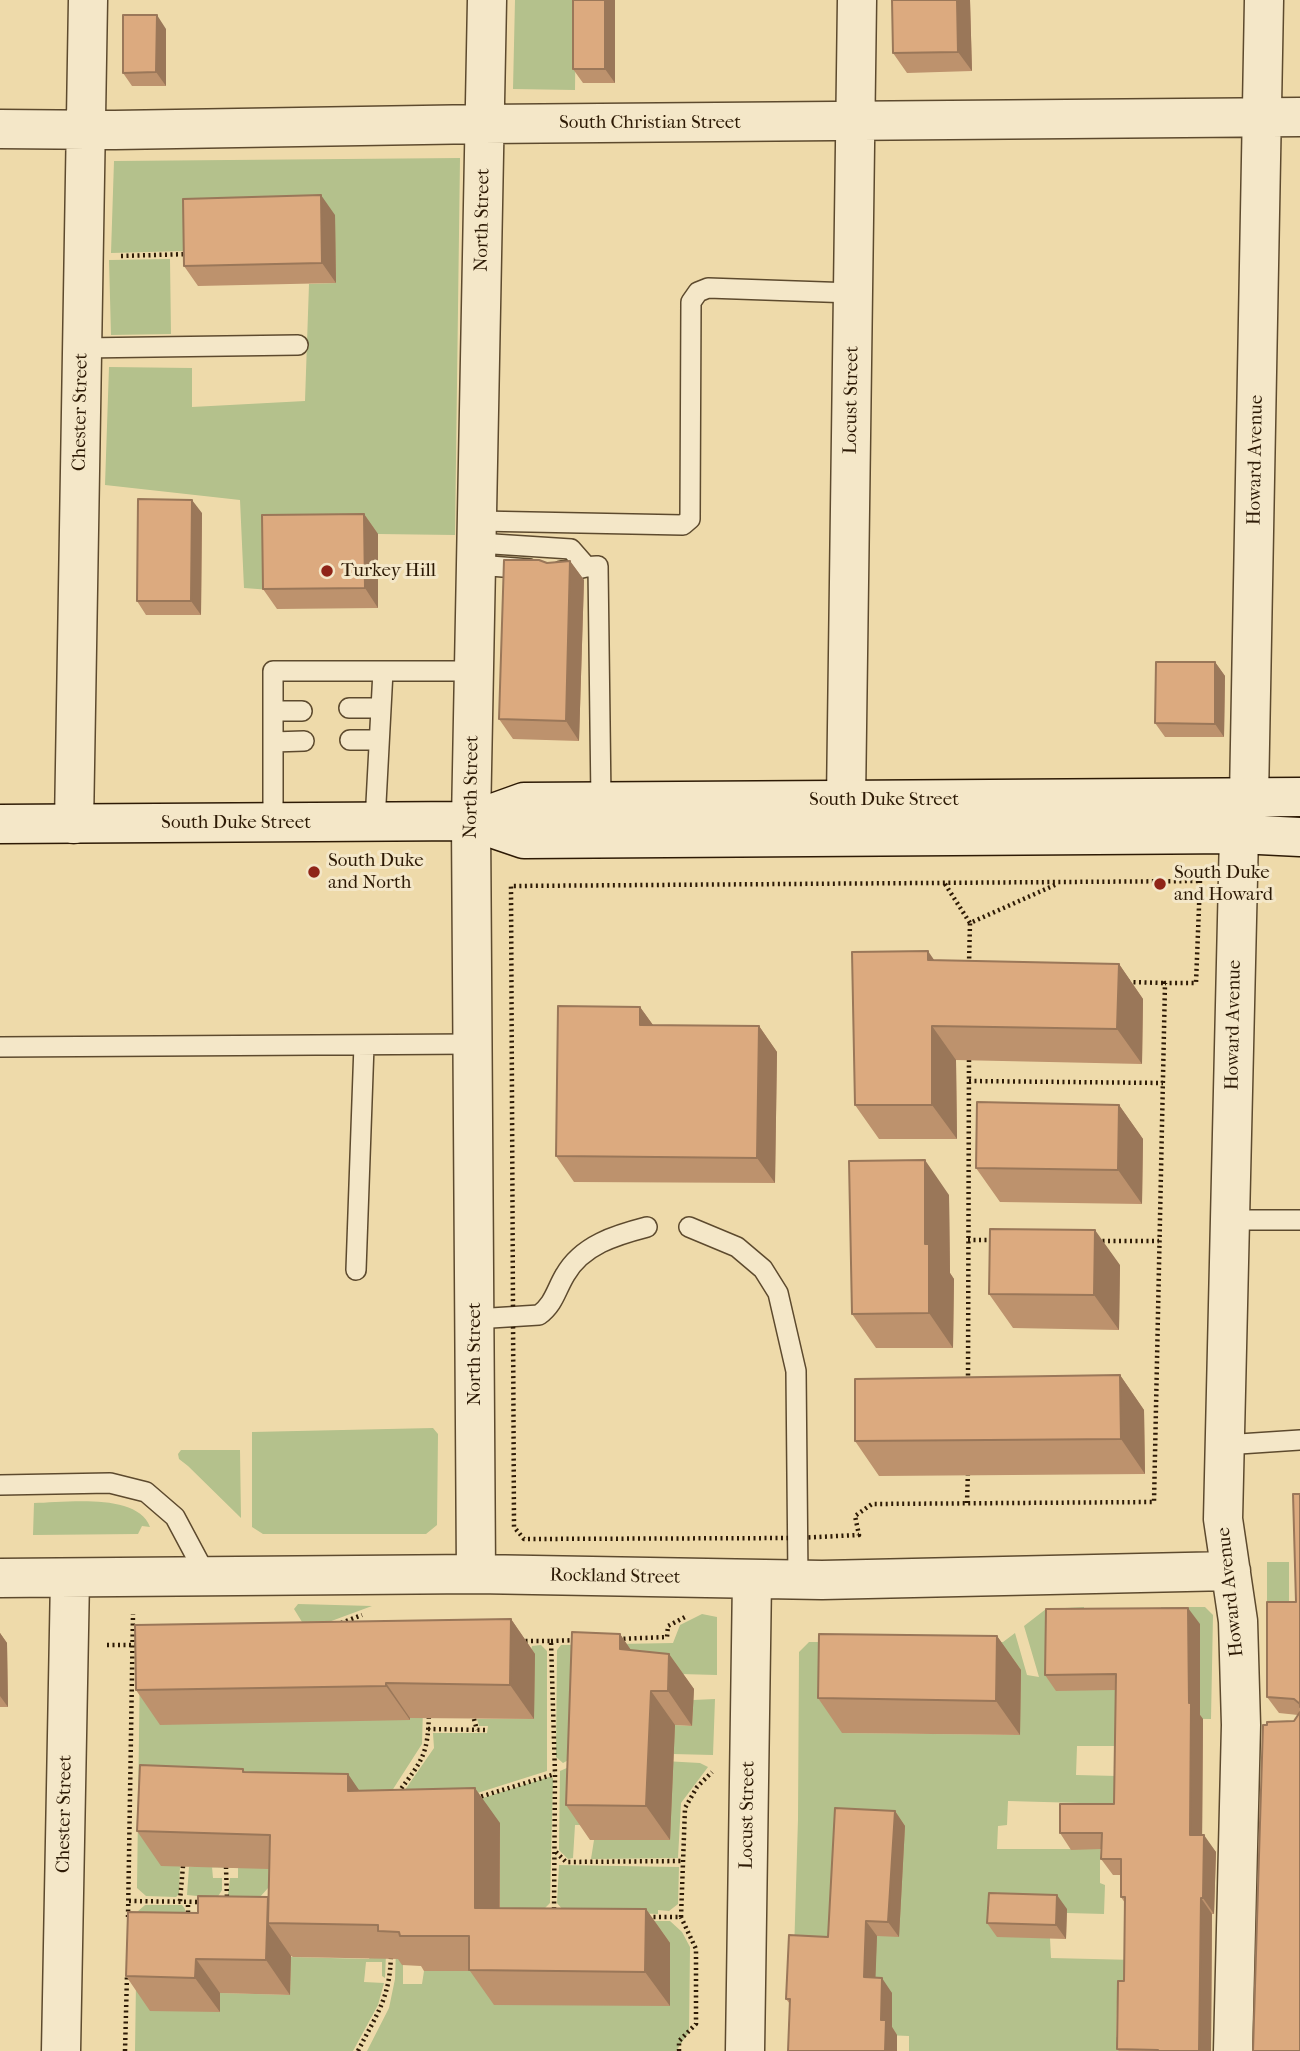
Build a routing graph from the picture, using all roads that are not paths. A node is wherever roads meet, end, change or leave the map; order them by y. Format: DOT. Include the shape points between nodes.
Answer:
graph roads {
  1 [pos="88,0"];
  2 [pos="487,0"];
  3 [pos="858,0"];
  4 [pos="1264,0"];
  5 [pos="1262,117"];
  6 [pos="1300,117"];
  7 [pos="856,122"];
  8 [pos="485,124"];
  9 [pos="0,129"];
  10 [pos="85,130"];
  11 [pos="853,293"];
  12 [pos="298,345"];
  13 [pos="82,348"];
  14 [pos="478,543"];
  15 [pos="592,565"];
  16 [pos="534,569"];
  17 [pos="561,571"];
  18 [pos="383,671"];
  19 [pos="474,671"];
  20 [pos="349,708"];
  21 [pos="381,708"];
  22 [pos="273,711"];
  23 [pos="302,711"];
  24 [pos="350,740"];
  25 [pos="378,740"];
  26 [pos="304,741"];
  27 [pos="273,742"];
  28 [pos="1250,797"];
  29 [pos="1300,797"];
  30 [pos="846,800"];
  31 [pos="601,802"];
  32 [pos="471,821"];
  33 [pos="273,822"];
  34 [pos="375,822"];
  35 [pos="0,824"];
  36 [pos="74,824"];
  37 [pos="1238,834"];
  38 [pos="1300,837"];
  39 [pos="473,1044"];
  40 [pos="364,1045"];
  41 [pos="0,1047"];
  42 [pos="1229,1220"];
  43 [pos="1300,1220"];
  44 [pos="647,1227"];
  45 [pos="689,1227"];
  46 [pos="356,1270"];
  47 [pos="475,1319"];
  48 [pos="1300,1440"];
  49 [pos="1224,1445"];
  50 [pos="0,1485"];
  51 [pos="1231,1571"];
  52 [pos="476,1574"];
  53 [pos="207,1577"];
  54 [pos="0,1578"];
  55 [pos="70,1578"];
  56 [pos="752,1579"];
  57 [pos="798,1580"];
  58 [pos="61,2051"];
  59 [pos="745,2051"];
  60 [pos="1233,2051"];
  1 -- 10 [label="street, Chester Street"];
  2 -- 8 [label="street, North Street"];
  3 -- 7 [label="street, Locust Street"];
  4 -- 5 [label="street, Howard Avenue"];
  5 -- 6 [label="street, South Christian Street"];
  5 -- 7 [label="street, South Christian Street"];
  5 -- 28 [label="street, Howard Avenue"];
  7 -- 8 [label="street, South Christian Street"];
  7 -- 11 [label="street, Locust Street"];
  8 -- 10 [label="street, South Christian Street"];
  8 -- 14 [label="street, North Street"];
  9 -- 10 [label="street, South Christian Street"];
  10 -- 13 [label="street, Chester Street"];
  11 -- 14 [label="lane" via="708,288 698,292 691,302 690,519 683,525"];
  11 -- 30 [label="street, Locust Street"];
  12 -- 13 [label="lane"];
  13 -- 36 [label="street, Chester Street"];
  14 -- 15 [label="lane" via="571,549"];
  14 -- 16 [label="lane"];
  14 -- 19 [label="street, North Street"];
  15 -- 17 [label="lane"];
  15 -- 31 [label="lane"];
  18 -- 19 [label="lane"];
  18 -- 21 [label="lane"];
  18 -- 22 [label="lane" via="273,671"];
  19 -- 32 [label="street, North Street"];
  20 -- 21 [label="lane"];
  21 -- 25 [label="lane"];
  22 -- 23 [label="lane"];
  22 -- 27 [label="lane"];
  24 -- 25 [label="lane"];
  25 -- 34 [label="lane"];
  26 -- 27 [label="lane"];
  27 -- 33 [label="lane"];
  28 -- 29 [label="street, South Duke Street"];
  28 -- 30 [label="street, South Duke Street"];
  28 -- 37 [label="street, Howard Avenue"];
  30 -- 31 [label="street, South Duke Street"];
  31 -- 32 [label="street, South Duke Street" via="524,802"];
  32 -- 34 [label="street, South Duke Street"];
  32 -- 37 [label="street, South Duke Street" via="524,839"];
  32 -- 39 [label="street, North Street"];
  33 -- 34 [label="street, South Duke Street"];
  33 -- 36 [label="street, South Duke Street"];
  35 -- 36 [label="street, South Duke Street"];
  37 -- 38 [label="street, South Duke Street"];
  37 -- 42 [label="street, Howard Avenue"];
  39 -- 40 [label="lane"];
  39 -- 47 [label="street, North Street"];
  40 -- 41 [label="lane"];
  40 -- 46 [label="lane"];
  42 -- 43 [label="lane"];
  42 -- 49 [label="street, Howard Avenue"];
  44 -- 47 [label="lane" via="595,1245 571,1264 558,1293 539,1315"];
  45 -- 57 [label="lane" via="737,1247 763,1269 778,1293 796,1371"];
  47 -- 52 [label="street, North Street"];
  48 -- 49 [label="lane"];
  49 -- 51 [label="street, Howard Avenue" via="1223,1519"];
  50 -- 53 [label="lane" via="110,1483 146,1492 174,1517"];
  51 -- 57 [label="street, Rockland Street"];
  51 -- 60 [label="street, Howard Avenue" via="1253,1725"];
  52 -- 53 [label="street, Rockland Street"];
  52 -- 56 [label="street, Rockland Street"];
  53 -- 55 [label="street, Rockland Street"];
  54 -- 55 [label="street, Rockland Street"];
  55 -- 58 [label="street, Chester Street"];
  56 -- 57 [label="street, Rockland Street"];
  56 -- 59 [label="street, Locust Street"];
}
